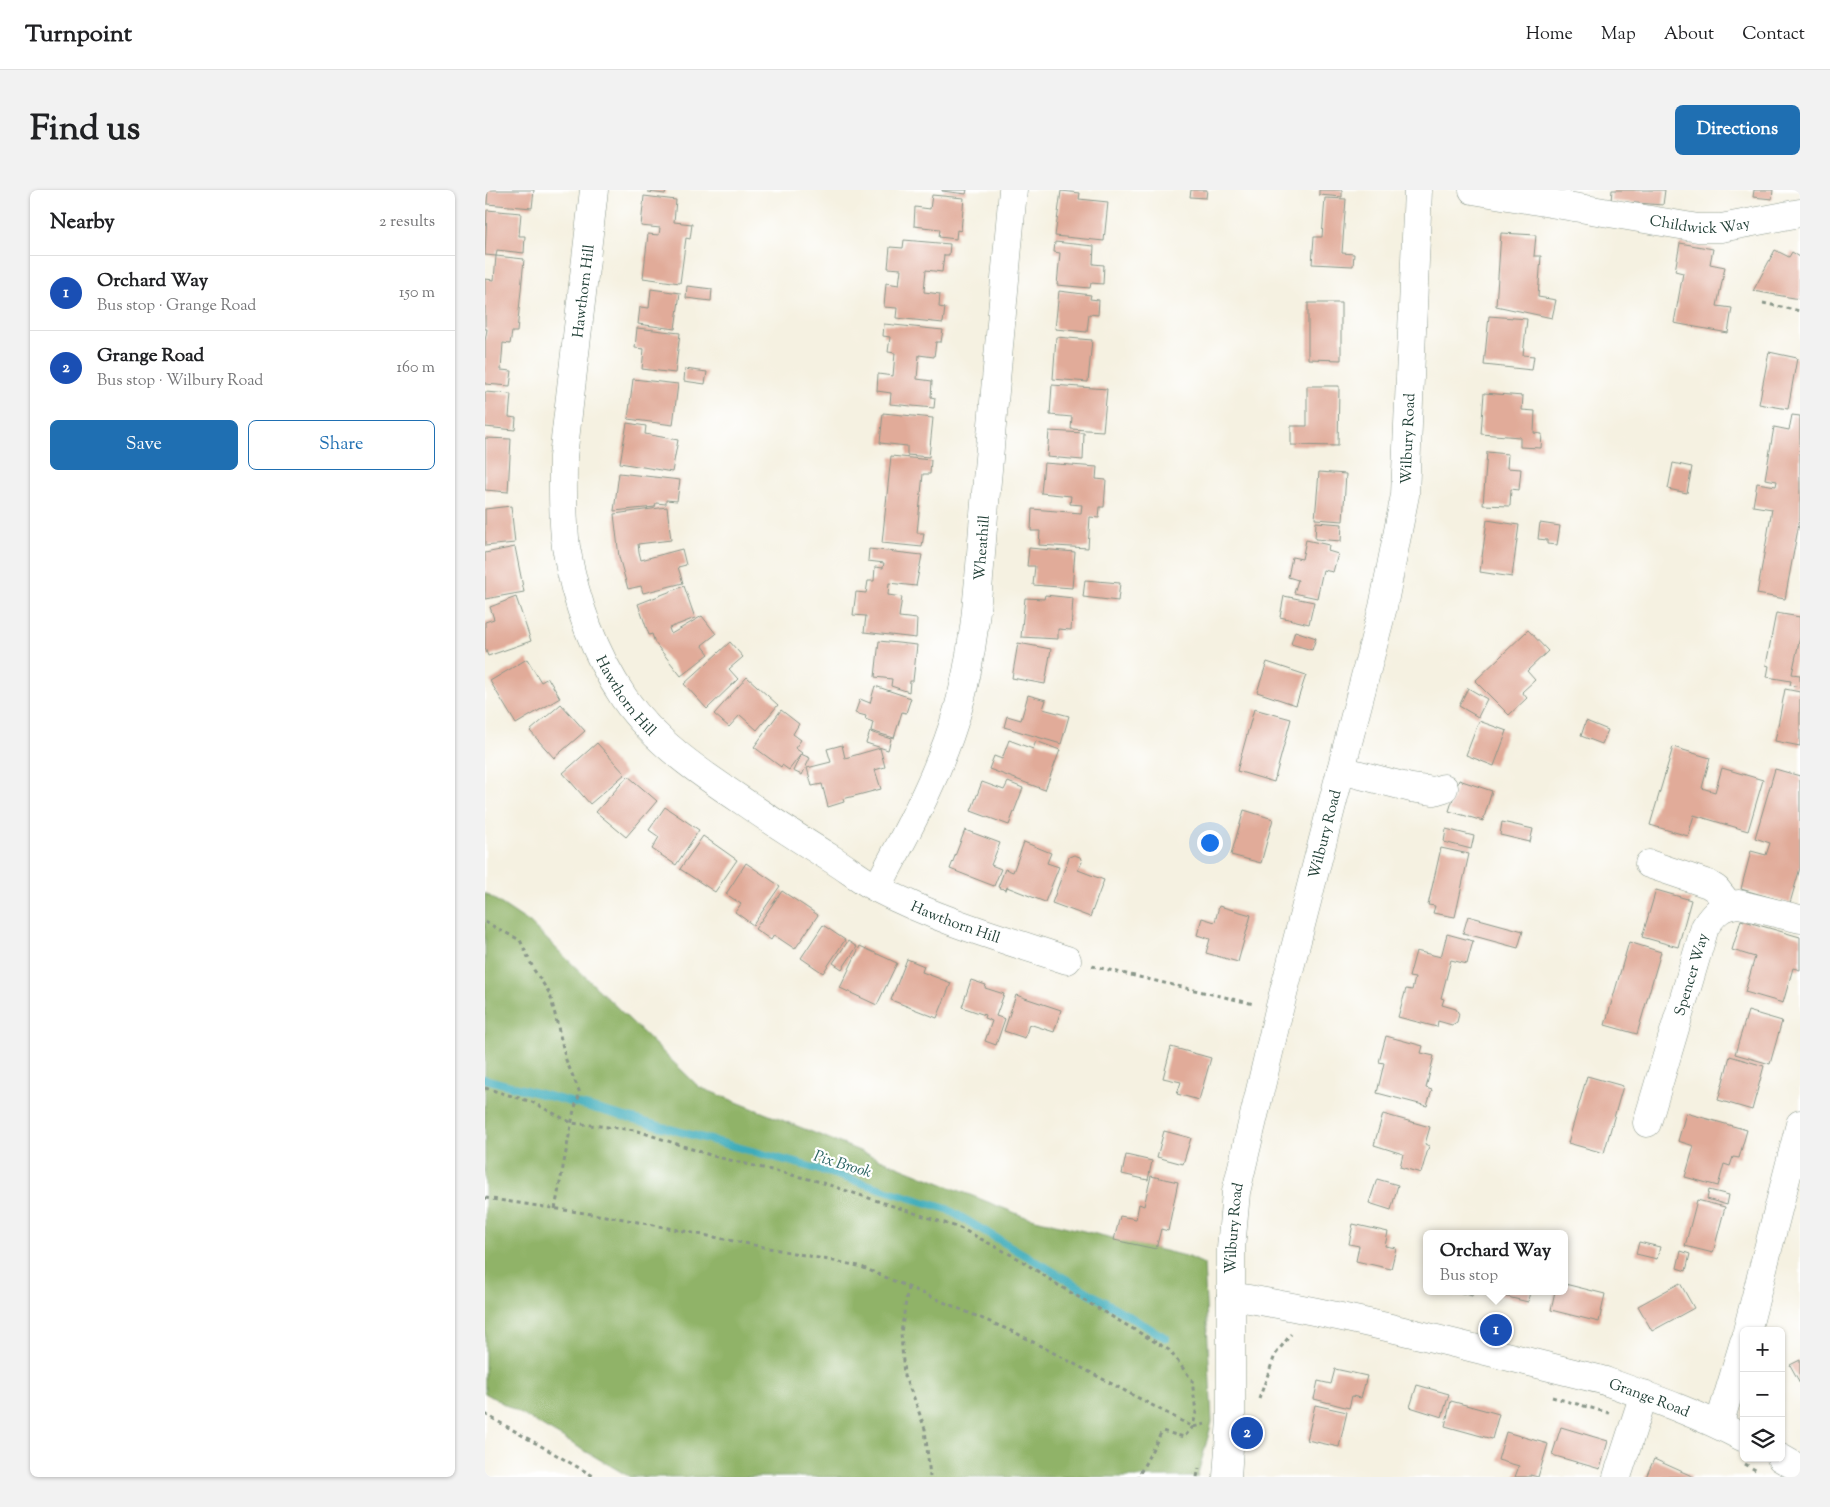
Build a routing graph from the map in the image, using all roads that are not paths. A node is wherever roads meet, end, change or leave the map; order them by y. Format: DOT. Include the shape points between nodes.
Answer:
graph roads {
  1 [pos="594,190"];
  2 [pos="1013,190"];
  3 [pos="1418,190"];
  4 [pos="1473,190"];
  5 [pos="1800,214"];
  6 [pos="1341,770"];
  7 [pos="1444,788"];
  8 [pos="1649,864"];
  9 [pos="877,888"];
  10 [pos="1729,905"];
  11 [pos="1800,919"];
  12 [pos="1067,960"];
  13 [pos="1647,1123"];
  14 [pos="1800,1124"];
  15 [pos="1231,1296"];
  16 [pos="1748,1327"];
  17 [pos="1740,1355"];
  18 [pos="1644,1394"];
  19 [pos="1719,1425"];
  20 [pos="1740,1447"];
  21 [pos="1771,1465"];
  22 [pos="1800,1469"];
  23 [pos="1227,1477"];
  24 [pos="1617,1477"];
  1 -- 9 [label="street, Hawthorn Hill" via="563,457 566,545 582,614 607,670 625,699 656,735 705,776"];
  2 -- 9 [label="street, Wheathill" via="977,598 967,670 959,709 937,771"];
  3 -- 6 [label="street, Wilbury Road" via="1405,495 1383,607"];
  4 -- 5 [label="street, Childwick Way" via="1697,228 1721,228"];
  6 -- 7 [label="street" via="1411,788 1434,791"];
  6 -- 15 [label="street, Wilbury Road" via="1235,1192"];
  8 -- 10 [label="street" via="1708,884"];
  9 -- 12 [label="street, Hawthorn Hill" via="922,910"];
  10 -- 11 [label="street" via="1749,906"];
  10 -- 13 [label="street, Spencer Way" via="1712,916 1705,927"];
  14 -- 16 [label="street"];
  15 -- 18 [label="street, Grange Road" via="1286,1304 1367,1323 1602,1380"];
  15 -- 23 [label="street, Wilbury Road" via="1231,1419"];
  17 -- 19 [label="street"];
  18 -- 19 [label="street, Grange Road"];
  18 -- 24 [label="street"];
  19 -- 20 [label="street, Grange Road"];
  21 -- 22 [label="street"];
}
